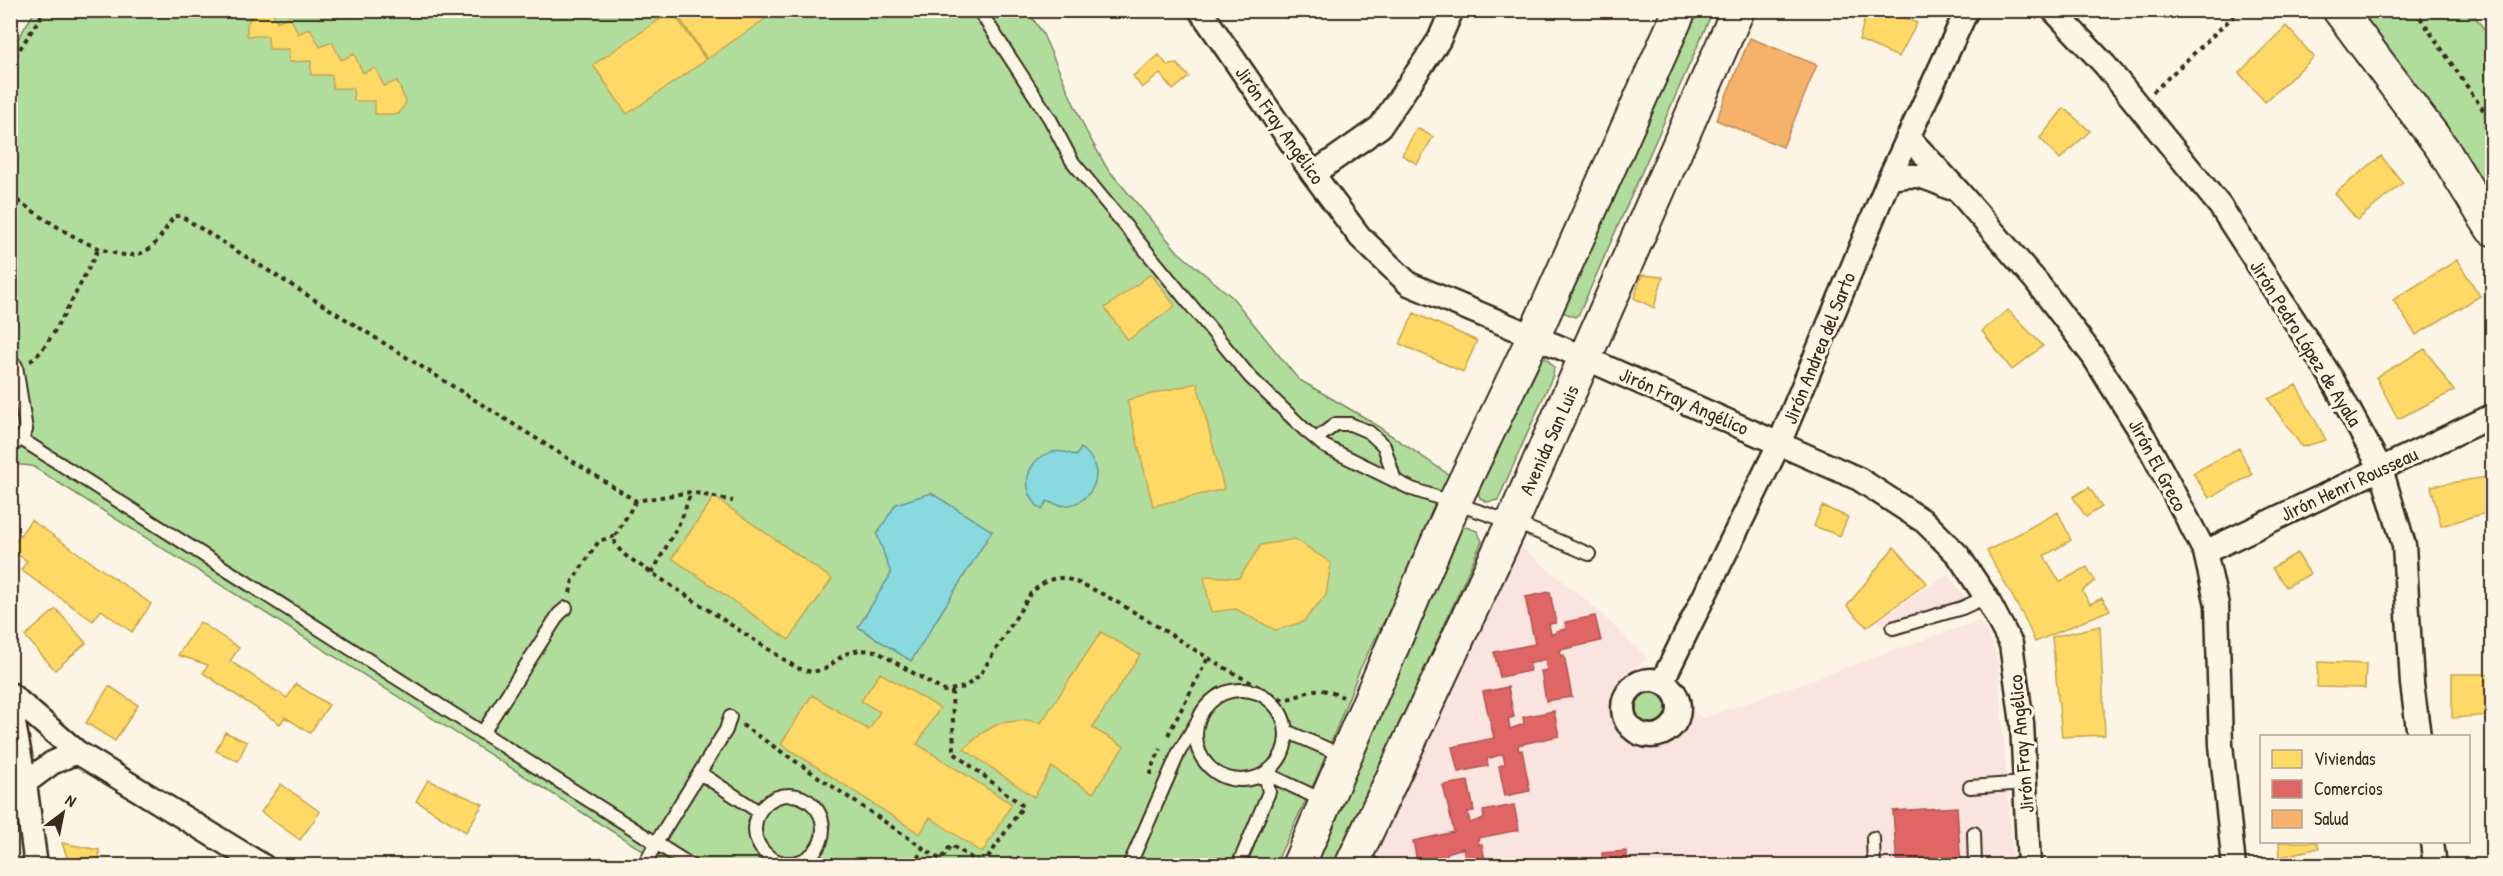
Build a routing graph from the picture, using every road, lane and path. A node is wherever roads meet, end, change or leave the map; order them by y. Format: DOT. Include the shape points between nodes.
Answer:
graph roads {
  1 [pos="45,10"];
  2 [pos="979,10"];
  3 [pos="1200,10"];
  4 [pos="1452,10"];
  5 [pos="1680,10"];
  6 [pos="1737,10"];
  7 [pos="1967,10"];
  8 [pos="2053,10"];
  9 [pos="2240,10"];
  10 [pos="2339,10"];
  11 [pos="2415,10"];
  12 [pos="10,64"];
  13 [pos="2138,105"];
  14 [pos="2493,123"];
  15 [pos="1908,137"];
  16 [pos="1313,174"];
  17 [pos="1889,178"];
  18 [pos="1959,192"];
  19 [pos="10,196"];
  20 [pos="2493,229"];
  21 [pos="98,250"];
  22 [pos="1534,336"];
  23 [pos="1585,358"];
  24 [pos="14,363"];
  25 [pos="2493,416"];
  26 [pos="21,439"];
  27 [pos="1316,439"];
  28 [pos="1779,444"];
  29 [pos="10,447"];
  30 [pos="2381,469"];
  31 [pos="1395,481"];
  32 [pos="692,492"];
  33 [pos="636,501"];
  34 [pos="733,501"];
  35 [pos="1454,504"];
  36 [pos="1512,523"];
  37 [pos="615,536"];
  38 [pos="2205,552"];
  39 [pos="1589,554"];
  40 [pos="652,573"];
  41 [pos="1986,597"];
  42 [pos="566,608"];
  43 [pos="1893,628"];
  44 [pos="1662,682"];
  45 [pos="952,691"];
  46 [pos="1263,693"];
  47 [pos="10,694"];
  48 [pos="10,702"];
  49 [pos="1366,706"];
  50 [pos="1201,716"];
  51 [pos="730,717"];
  52 [pos="1286,731"];
  53 [pos="483,732"];
  54 [pos="2419,735"];
  55 [pos="77,752"];
  56 [pos="1345,757"];
  57 [pos="700,773"];
  58 [pos="1265,773"];
  59 [pos="25,783"];
  60 [pos="2025,783"];
  61 [pos="1970,787"];
  62 [pos="1326,802"];
  63 [pos="759,812"];
  64 [pos="1974,833"];
  65 [pos="1873,838"];
  66 [pos="656,843"];
  67 [pos="2432,843"];
  68 [pos="923,848"];
  69 [pos="1361,862"];
  70 [pos="983,865"];
  71 [pos="36,866"];
  72 [pos="263,866"];
  73 [pos="644,866"];
  74 [pos="692,866"];
  75 [pos="913,866"];
  76 [pos="1129,866"];
  77 [pos="1238,866"];
  78 [pos="1298,866"];
  79 [pos="1874,866"];
  80 [pos="1975,866"];
  81 [pos="2029,866"];
  82 [pos="2234,866"];
  83 [pos="2435,866"];
  1 -- 12 [label="path"];
  2 -- 27 [label="lane" via="1050,119 1072,161 1250,377"];
  3 -- 16 [label="street, Jirón Fray Angélico"];
  4 -- 16 [label="street" via="1439,40 1380,127"];
  5 -- 22 [label="main road"];
  6 -- 23 [label="main road, Avenida San Luis"];
  7 -- 15 [label="street, Jirón Andrea del Sarto"];
  8 -- 13 [label="street, Jirón Pedro López de Ayala"];
  9 -- 13 [label="path"];
  10 -- 20 [label="main road" via="2442,148"];
  11 -- 14 [label="path"];
  13 -- 30 [label="street, Jirón Pedro López de Ayala" via="2220,206 2331,377"];
  15 -- 17 [label="street, Jirón Andrea del Sarto"];
  15 -- 18 [label="street, Jirón El Greco"];
  16 -- 22 [label="street, Jirón Fray Angélico" via="1360,237 1409,284"];
  17 -- 18 [label="street" via="1920,175"];
  17 -- 28 [label="street, Jirón Andrea del Sarto"];
  18 -- 38 [label="street, Jirón El Greco" via="2036,281 2121,397"];
  19 -- 21 [label="path"];
  21 -- 24 [label="path" via="36,359"];
  21 -- 33 [label="path" via="132,257 150,249 174,216 181,216"];
  22 -- 23 [label="street, Jirón Fray Angélico"];
  22 -- 35 [label="main road"];
  23 -- 28 [label="street, Jirón Fray Angélico"];
  23 -- 36 [label="main road, Avenida San Luis"];
  24 -- 26 [label="lane" via="26,430"];
  25 -- 30 [label="street, Jirón Henri Rousseau"];
  26 -- 29 [label="lane"];
  26 -- 53 [label="lane"];
  27 -- 31 [label="lane"];
  27 -- 31 [label="lane" via="1335,424 1350,424 1370,432 1384,446"];
  28 -- 41 [label="street, Jirón Fray Angélico" via="1859,479 1925,522 1958,555"];
  28 -- 44 [label="street, Jirón Andrea del Sarto"];
  30 -- 38 [label="street, Jirón Henri Rousseau"];
  30 -- 54 [label="street, Jirón Pedro López de Ayala" via="2404,545"];
  31 -- 35 [label="lane"];
  32 -- 33 [label="path"];
  32 -- 34 [label="path"];
  32 -- 40 [label="path"];
  33 -- 37 [label="path"];
  35 -- 36 [label="lane"];
  35 -- 49 [label="main road"];
  36 -- 39 [label="lane"];
  36 -- 69 [label="main road, Avenida San Luis"];
  37 -- 40 [label="path" via="615,544 623,554"];
  37 -- 42 [label="path" via="599,541 573,580"];
  38 -- 82 [label="street, Jirón El Greco" via="2217,605 2220,745"];
  40 -- 45 [label="path" via="797,668 812,672 825,669 845,654 876,651 944,691"];
  41 -- 43 [label="lane"];
  41 -- 60 [label="street, Jirón Fray Angélico" via="2011,644 2022,723"];
  42 -- 53 [label="lane"];
  45 -- 46 [label="path" via="980,675 1031,593 1042,583 1058,578 1096,590"];
  45 -- 70 [label="path" via="954,753 1023,806"];
  46 -- 49 [label="path" via="1293,699 1309,691 1326,690"];
  46 -- 50 [label="lane" via="1234,691 1221,695"];
  46 -- 52 [label="lane" via="1282,717"];
  47 -- 55 [label="street"];
  48 -- 59 [label="street"];
  49 -- 56 [label="main road"];
  50 -- 58 [label="lane" via="1197,744 1212,769 1238,780"];
  50 -- 76 [label="lane" via="1179,752"];
  51 -- 57 [label="lane"];
  51 -- 68 [label="path"];
  52 -- 56 [label="lane"];
  52 -- 58 [label="lane" via="1282,755"];
  53 -- 66 [label="lane"];
  55 -- 59 [label="street" via="52,763"];
  55 -- 72 [label="street"];
  56 -- 62 [label="main road"];
  57 -- 63 [label="lane"];
  57 -- 66 [label="lane"];
  58 -- 62 [label="lane"];
  58 -- 77 [label="lane" via="1269,792"];
  59 -- 71 [label="street"];
  60 -- 61 [label="lane"];
  60 -- 81 [label="street, Jirón Fray Angélico"];
  62 -- 78 [label="main road"];
  63 -- 63 [label="lane" via="755,834 766,854 788,863 799,862 818,848 823,838 822,816 808,800 786,794 766,803"];
  64 -- 80 [label="lane"];
  65 -- 79 [label="lane"];
  66 -- 73 [label="lane"];
  66 -- 74 [label="lane"];
  67 -- 83 [label="street"];
  68 -- 70 [label="path" via="941,860 951,845"];
  68 -- 75 [label="path"];
}
